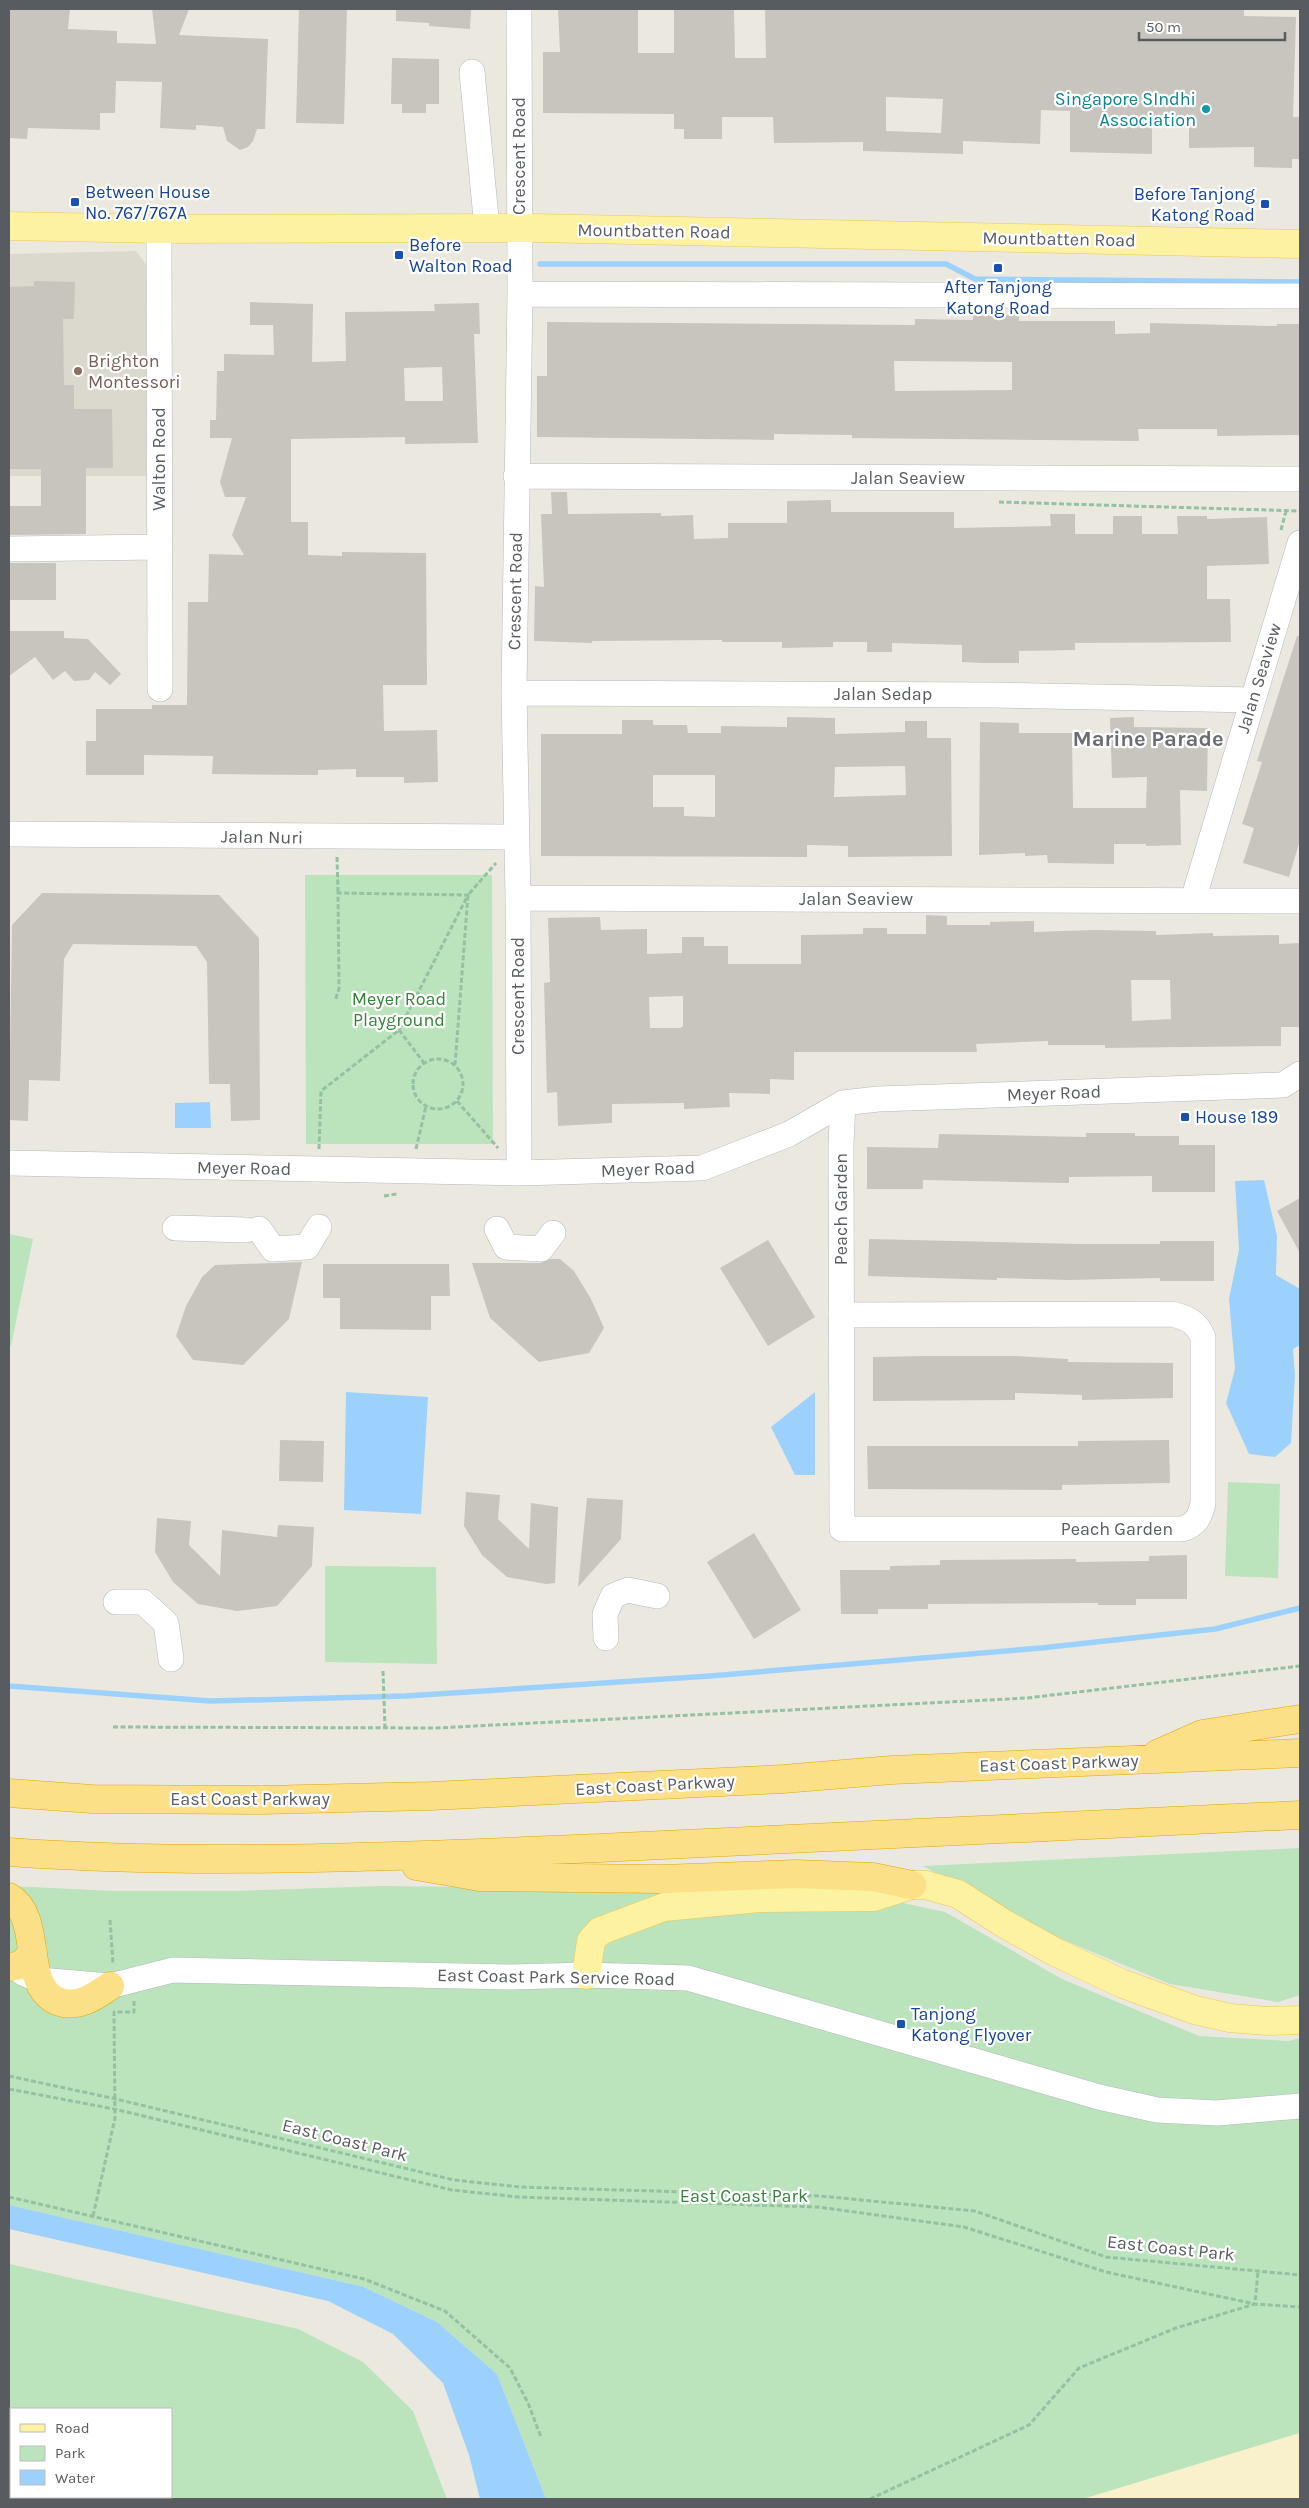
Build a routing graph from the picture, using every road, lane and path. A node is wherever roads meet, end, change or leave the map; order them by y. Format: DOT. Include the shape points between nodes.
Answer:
graph roads {
  1 [pos="519,9"];
  2 [pos="472,72"];
  3 [pos="9,226"];
  4 [pos="487,228"];
  5 [pos="519,228"];
  6 [pos="159,229"];
  7 [pos="1300,243"];
  8 [pos="520,294"];
  9 [pos="1300,296"];
  10 [pos="516,476"];
  11 [pos="1300,479"];
  12 [pos="1286,511"];
  13 [pos="1290,541"];
  14 [pos="159,547"];
  15 [pos="9,549"];
  16 [pos="160,689"];
  17 [pos="514,693"];
  18 [pos="1253,700"];
  19 [pos="9,834"];
  20 [pos="337,838"];
  21 [pos="516,838"];
  22 [pos="498,860"];
  23 [pos="338,893"];
  24 [pos="468,895"];
  25 [pos="518,898"];
  26 [pos="1193,900"];
  27 [pos="1300,900"];
  28 [pos="336,1001"];
  29 [pos="399,1030"];
  30 [pos="424,1063"];
  31 [pos="455,1065"];
  32 [pos="1300,1074"];
  33 [pos="457,1100"];
  34 [pos="843,1103"];
  35 [pos="426,1106"];
  36 [pos="9,1164"];
  37 [pos="512,1164"];
  38 [pos="319,1170"];
  39 [pos="411,1171"];
  40 [pos="318,1227"];
  41 [pos="175,1228"];
  42 [pos="497,1230"];
  43 [pos="553,1233"];
  44 [pos="840,1315"];
  45 [pos="657,1596"];
  46 [pos="116,1602"];
  47 [pos="606,1638"];
  48 [pos="171,1659"];
  49 [pos="1300,1666"];
  50 [pos="384,1671"];
  51 [pos="1300,1719"];
  52 [pos="113,1727"];
  53 [pos="385,1728"];
  54 [pos="1300,1753"];
  55 [pos="1147,1759"];
  56 [pos="9,1793"];
  57 [pos="1300,1815"];
  58 [pos="9,1852"];
  59 [pos="355,1856"];
  60 [pos="912,1885"];
  61 [pos="9,1896"];
  62 [pos="110,1920"];
  63 [pos="33,1953"];
  64 [pos="9,1967"];
  65 [pos="586,1975"];
  66 [pos="39,1980"];
  67 [pos="112,1986"];
  68 [pos="1300,2020"];
  69 [pos="9,2076"];
  70 [pos="9,2089"];
  71 [pos="116,2098"];
  72 [pos="1300,2106"];
  73 [pos="114,2109"];
  74 [pos="9,2197"];
  75 [pos="93,2216"];
  76 [pos="1258,2271"];
  77 [pos="1300,2275"];
  78 [pos="1256,2304"];
  79 [pos="1300,2307"];
  80 [pos="541,2437"];
  81 [pos="870,2499"];
  1 -- 5 [label="street, Crescent Road"];
  2 -- 4 [label="street"];
  3 -- 6 [label="main road, Mountbatten Road"];
  4 -- 5 [label="main road, Mountbatten Road"];
  4 -- 6 [label="main road, Mountbatten Road"];
  5 -- 7 [label="main road, Mountbatten Road"];
  5 -- 8 [label="street, Crescent Road"];
  6 -- 14 [label="street, Walton Road"];
  8 -- 9 [label="street"];
  8 -- 10 [label="street, Crescent Road"];
  10 -- 11 [label="street, Jalan Seaview"];
  10 -- 17 [label="street, Crescent Road"];
  12 -- 13 [label="path"];
  13 -- 18 [label="street, Jalan Seaview"];
  14 -- 15 [label="street"];
  14 -- 16 [label="street, Walton Road"];
  17 -- 18 [label="street, Jalan Sedap"];
  17 -- 21 [label="street, Crescent Road"];
  18 -- 26 [label="street, Jalan Seaview"];
  19 -- 20 [label="street, Jalan Nuri"];
  20 -- 21 [label="street, Jalan Nuri"];
  20 -- 23 [label="path"];
  21 -- 25 [label="street, Crescent Road"];
  22 -- 24 [label="path"];
  23 -- 24 [label="path"];
  23 -- 28 [label="path" via="339,989"];
  24 -- 29 [label="path"];
  24 -- 31 [label="path"];
  25 -- 26 [label="street, Jalan Seaview"];
  25 -- 37 [label="street, Crescent Road"];
  26 -- 27 [label="street, Jalan Seaview"];
  29 -- 30 [label="path"];
  29 -- 38 [label="path" via="322,1091"];
  30 -- 31 [label="path" via="440,1058"];
  30 -- 35 [label="path" via="414,1075 413,1084 414,1093"];
  31 -- 33 [label="path" via="463,1078 462,1094"];
  32 -- 34 [label="street, Meyer Road" via="1283,1085 878,1099"];
  33 -- 35 [label="path" via="442,1109"];
  33 -- 37 [label="path"];
  34 -- 37 [label="street, Meyer Road" via="789,1134 702,1168"];
  34 -- 44 [label="street, Peach Garden"];
  35 -- 39 [label="path"];
  36 -- 38 [label="street, Meyer Road"];
  37 -- 39 [label="street, Meyer Road"];
  38 -- 39 [label="street, Meyer Road"];
  40 -- 41 [label="street" via="307,1247 273,1249 252,1230"];
  42 -- 43 [label="street" via="506,1247 541,1249"];
  44 -- 44 [label="street, Peach Garden" via="842,1529 1182,1528 1192,1526 1200,1516 1203,1503 1203,1337 1198,1325 1186,1318 1172,1314"];
  45 -- 47 [label="street" via="628,1590 613,1596 606,1614"];
  46 -- 48 [label="street" via="143,1602 166,1623"];
  49 -- 53 [label="path" via="1027,1698"];
  50 -- 53 [label="path"];
  51 -- 55 [label="highway" via="1202,1734"];
  52 -- 53 [label="path"];
  54 -- 55 [label="highway, East Coast Parkway"];
  55 -- 56 [label="highway, East Coast Parkway" via="431,1796 262,1800 92,1799"];
  57 -- 59 [label="highway"];
  58 -- 59 [label="highway" via="187,1860"];
  59 -- 60 [label="highway" via="480,1877 662,1879 796,1874 873,1877"];
  60 -- 65 [label="main road" via="874,1896 759,1898 664,1907 600,1932 591,1942"];
  60 -- 68 [label="main road" via="926,1885 958,1894 1055,1952 1123,1984 1195,2010 1230,2018"];
  61 -- 63 [label="highway" via="28,1924"];
  62 -- 67 [label="path"];
  63 -- 64 [label="highway" via="21,1965"];
  63 -- 66 [label="highway"];
  64 -- 66 [label="street"];
  65 -- 67 [label="street, East Coast Park Service Road" via="512,1977 174,1970"];
  65 -- 72 [label="street, East Coast Park Service Road" via="688,1978 1157,2110 1217,2113"];
  66 -- 67 [label="highway" via="48,1995 72,2005"];
  67 -- 71 [label="path" via="114,1995 134,1995 134,2012 114,2012"];
  69 -- 71 [label="path, East Coast Park"];
  70 -- 73 [label="path"];
  71 -- 73 [label="path"];
  71 -- 76 [label="path, East Coast Park" via="454,2180 520,2187 820,2196 975,2211 1106,2257"];
  73 -- 75 [label="path" via="115,2118"];
  73 -- 78 [label="path" via="452,2190 518,2198 818,2207 964,2227 1106,2272"];
  74 -- 75 [label="path"];
  75 -- 80 [label="path" via="364,2279 445,2312 510,2368"];
  76 -- 77 [label="path, East Coast Park"];
  76 -- 78 [label="path"];
  78 -- 79 [label="path"];
  78 -- 81 [label="path" via="1176,2328 1078,2368 1029,2425"];
}
